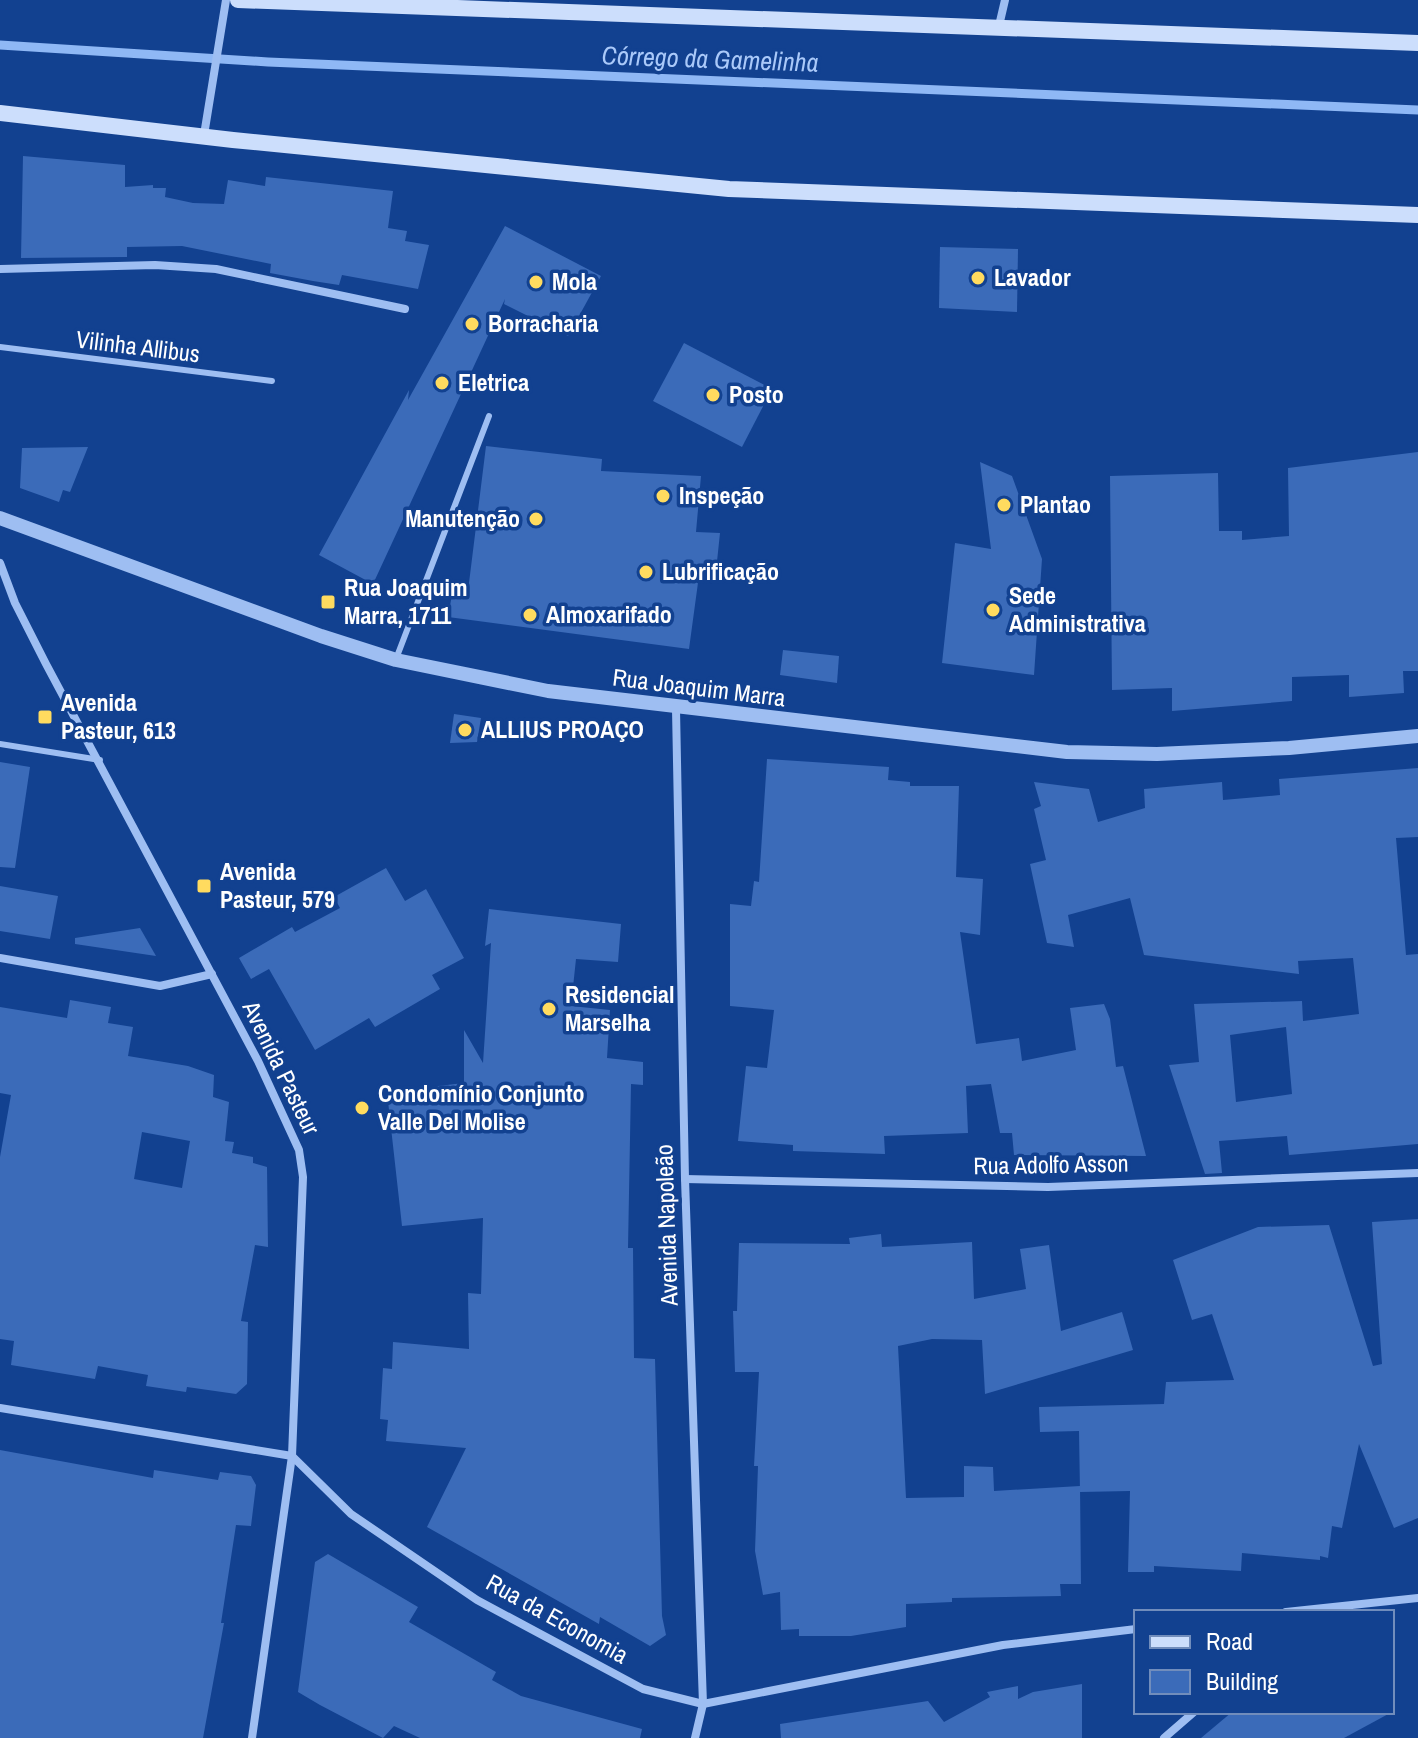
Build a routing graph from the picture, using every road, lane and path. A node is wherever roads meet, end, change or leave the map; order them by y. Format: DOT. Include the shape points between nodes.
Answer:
graph roads {
  1 [pos="226,0"];
  2 [pos="238,0"];
  3 [pos="1005,0"];
  4 [pos="998,31"];
  5 [pos="1418,43"];
  6 [pos="0,113"];
  7 [pos="204,135"];
  8 [pos="1418,215"];
  9 [pos="0,269"];
  10 [pos="405,309"];
  11 [pos="0,347"];
  12 [pos="272,381"];
  13 [pos="489,416"];
  14 [pos="0,518"];
  15 [pos="0,563"];
  16 [pos="396,660"];
  17 [pos="676,709"];
  18 [pos="1418,736"];
  19 [pos="0,744"];
  20 [pos="100,760"];
  21 [pos="0,958"];
  22 [pos="212,974"];
  23 [pos="1418,1173"];
  24 [pos="685,1179"];
  25 [pos="0,1408"];
  26 [pos="292,1456"];
  27 [pos="1418,1598"];
  28 [pos="1313,1610"];
  29 [pos="1134,1629"];
  30 [pos="703,1704"];
  31 [pos="1192,1714"];
  32 [pos="252,1738"];
  33 [pos="695,1738"];
  34 [pos="1164,1738"];
  1 -- 7 [label="street"];
  2 -- 4 [label="main road"];
  3 -- 4 [label="street"];
  4 -- 5 [label="main road"];
  6 -- 7 [label="main road"];
  7 -- 8 [label="main road" via="729,189"];
  9 -- 10 [label="street" via="216,269"];
  11 -- 12 [label="lane, Vilinha Allibus"];
  13 -- 16 [label="lane"];
  14 -- 16 [label="street, Rua Joaquim Marra"];
  15 -- 20 [label="street, Avenida Pasteur" via="39,652"];
  16 -- 17 [label="street, Rua Joaquim Marra" via="548,691"];
  17 -- 18 [label="street, Rua Joaquim Marra" via="1067,752 1289,748"];
  17 -- 24 [label="street, Avenida Napoleão"];
  19 -- 20 [label="lane"];
  20 -- 22 [label="street, Avenida Pasteur"];
  21 -- 22 [label="street" via="160,986"];
  22 -- 26 [label="street, Avenida Pasteur" via="299,1150 303,1177"];
  23 -- 24 [label="street, Rua Adolfo Asson" via="1048,1187"];
  24 -- 30 [label="street, Avenida Napoleão"];
  25 -- 26 [label="street"];
  26 -- 30 [label="street, Rua da Economia" via="351,1514 477,1600 643,1689"];
  26 -- 32 [label="street, Avenida Pasteur"];
  27 -- 28 [label="street"];
  29 -- 30 [label="street, Rua da Economia" via="1003,1645"];
  30 -- 33 [label="street, Avenida Napoleão"];
  31 -- 34 [label="street"];
}
